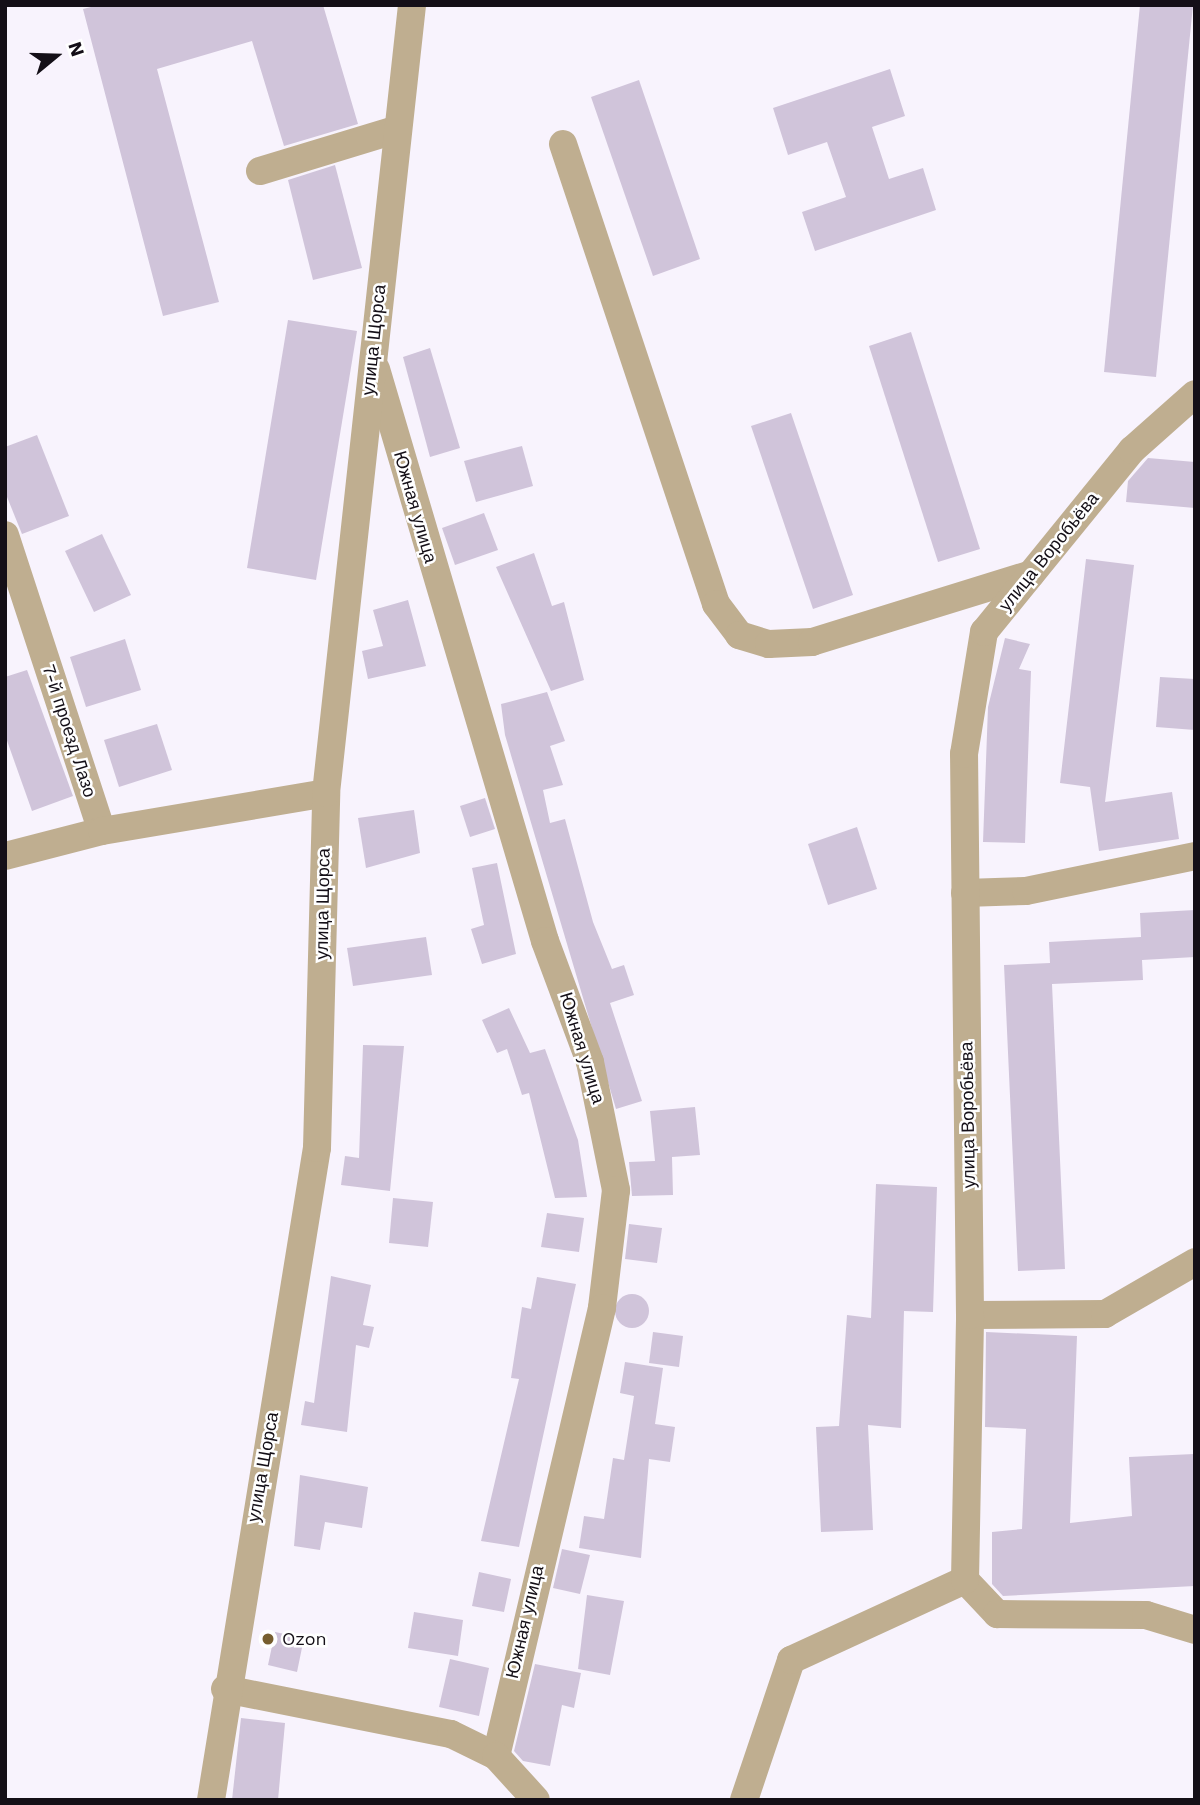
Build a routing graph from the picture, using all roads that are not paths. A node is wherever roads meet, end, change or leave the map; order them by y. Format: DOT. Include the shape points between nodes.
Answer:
graph roads {
  1 [pos="388,5"];
  2 [pos="411,16"];
  3 [pos="398,129"];
  4 [pos="563,144"];
  5 [pos="260,171"];
  6 [pos="372,354"];
  7 [pos="1195,394"];
  8 [pos="5,535"];
  9 [pos="1031,574"];
  10 [pos="326,793"];
  11 [pos="102,831"];
  12 [pos="5,856"];
  13 [pos="1195,856"];
  14 [pos="965,893"];
  15 [pos="1195,1262"];
  16 [pos="970,1315"];
  17 [pos="964,1580"];
  18 [pos="1195,1630"];
  19 [pos="225,1689"];
  20 [pos="496,1756"];
  21 [pos="211,1800"];
  22 [pos="536,1800"];
  23 [pos="744,1800"];
  1 -- 2 [label="street"];
  2 -- 3 [label="street, улица Щорса"];
  3 -- 5 [label="street"];
  3 -- 6 [label="street, улица Щорса"];
  4 -- 9 [label="street" via="716,604 739,635 769,644 811,642"];
  6 -- 10 [label="street, улица Щорса"];
  6 -- 20 [label="street, Южная улица" via="545,941 590,1062 616,1190 602,1308"];
  7 -- 9 [label="street, улица Воробьёва" via="1132,450"];
  8 -- 11 [label="street, 7-й проезд Лазо"];
  9 -- 14 [label="street, улица Воробьёва" via="984,632 964,754"];
  10 -- 11 [label="street"];
  10 -- 19 [label="street, улица Щорса" via="317,1148"];
  11 -- 12 [label="street"];
  13 -- 14 [label="street" via="1026,891"];
  14 -- 16 [label="street, улица Воробьёва"];
  15 -- 16 [label="street" via="1105,1314"];
  16 -- 17 [label="street, улица Воробьёва"];
  17 -- 18 [label="street" via="997,1614 1146,1615"];
  17 -- 23 [label="street" via="791,1660"];
  19 -- 20 [label="street" via="452,1734"];
  19 -- 21 [label="street, улица Щорса"];
  20 -- 22 [label="street"];
}
